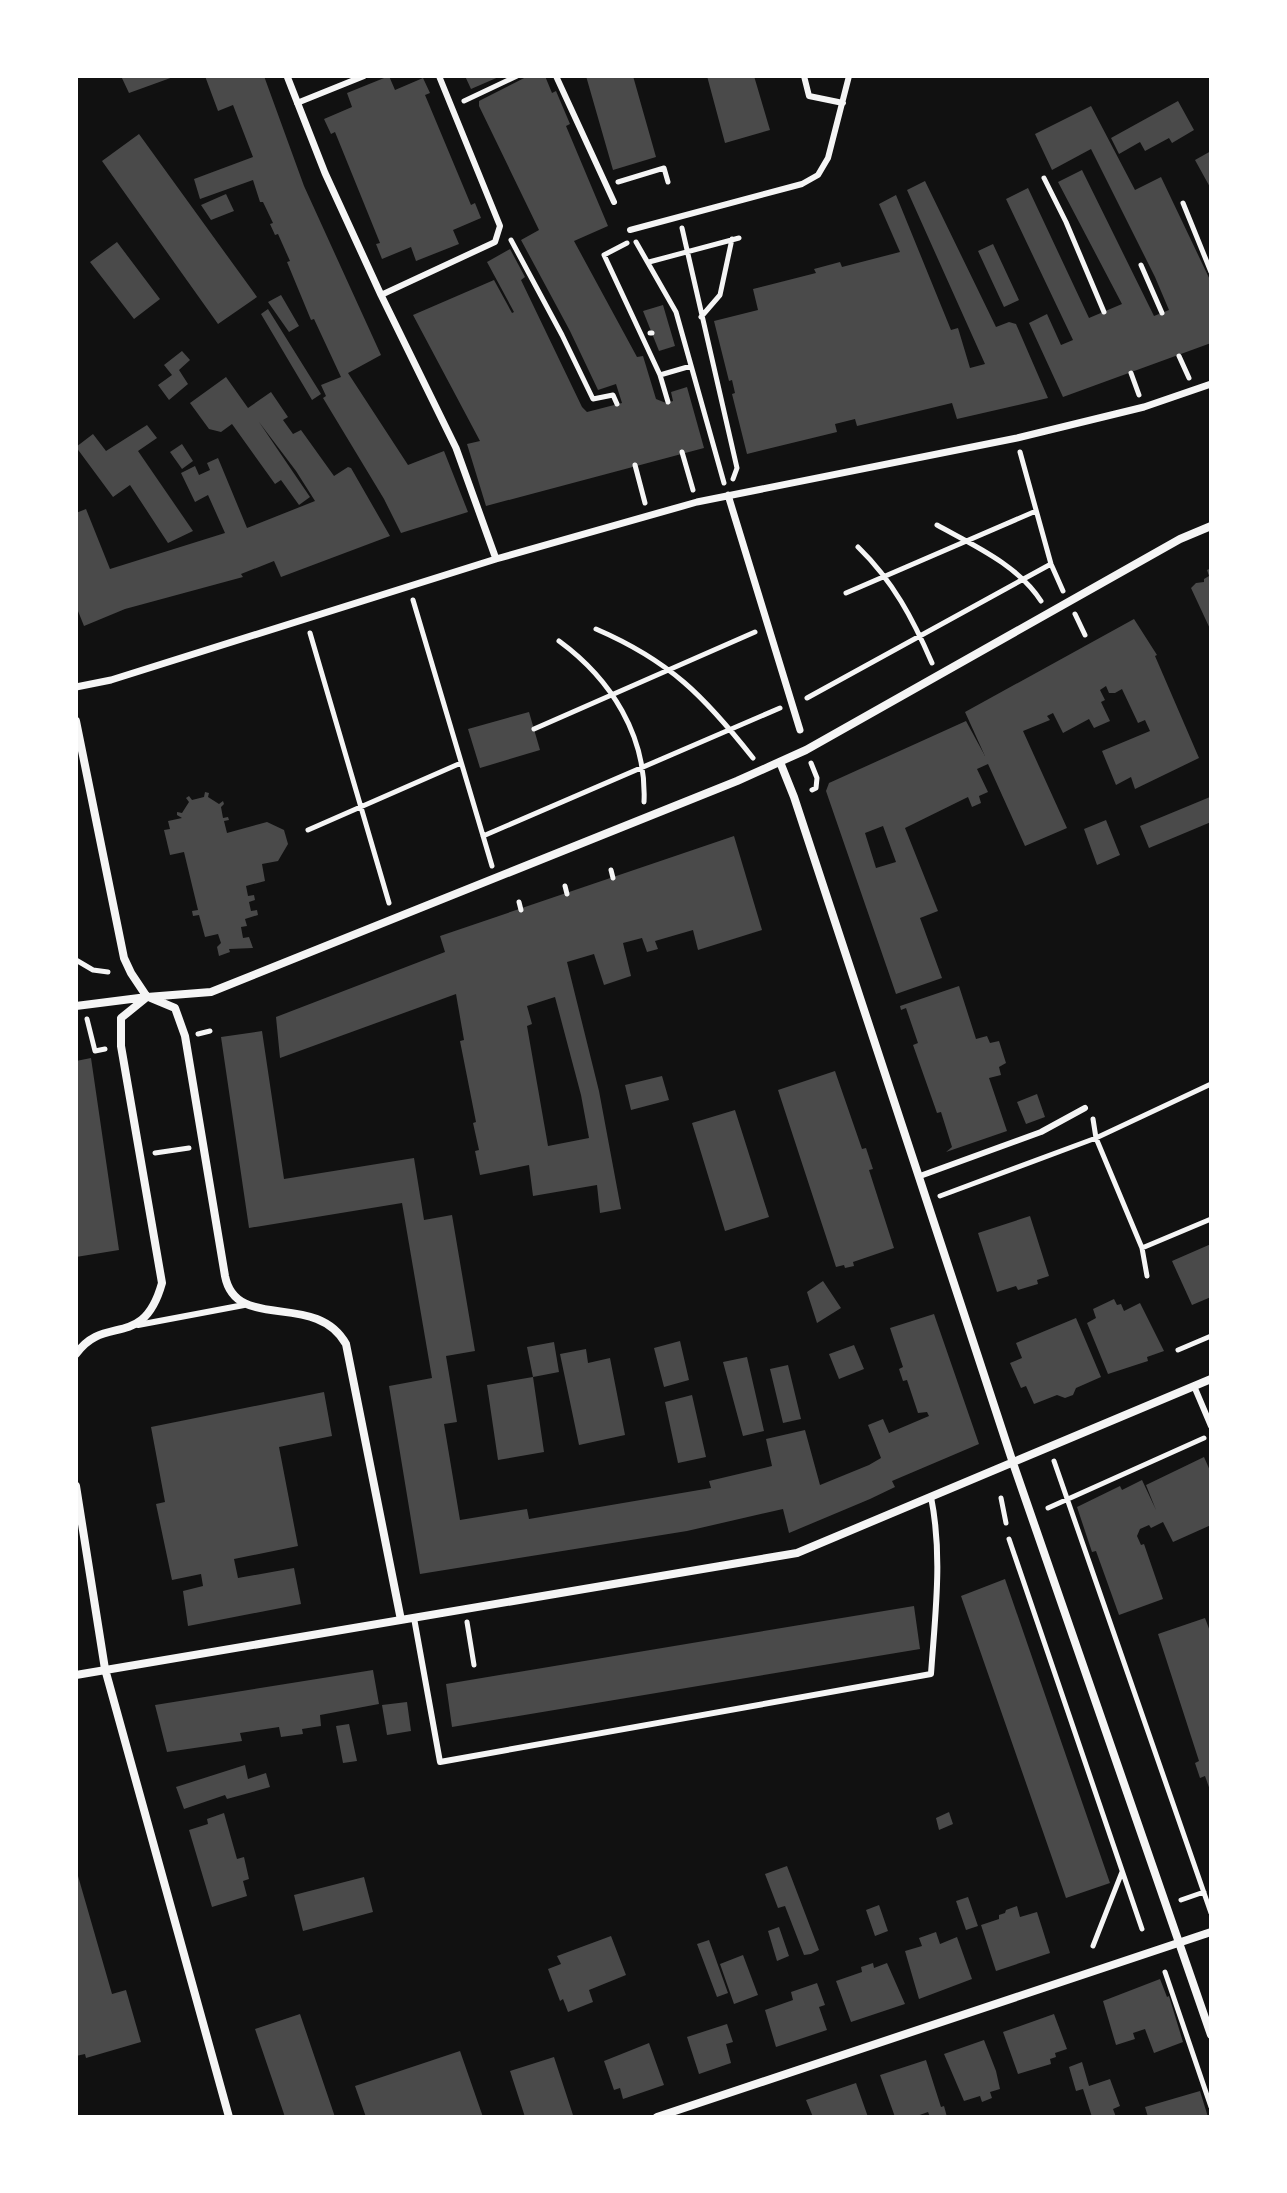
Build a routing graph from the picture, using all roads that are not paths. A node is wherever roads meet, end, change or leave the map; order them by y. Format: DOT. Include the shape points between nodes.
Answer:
graph roads {
  1 [pos="287,76"];
  2 [pos="364,76"];
  3 [pos="439,76"];
  4 [pos="556,76"];
  5 [pos="804,76"];
  6 [pos="849,76"];
  7 [pos="297,103"];
  8 [pos="843,103"];
  9 [pos="614,202"];
  10 [pos="630,230"];
  11 [pos="381,295"];
  12 [pos="1211,384"];
  13 [pos="728,495"];
  14 [pos="1211,526"];
  15 [pos="496,559"];
  16 [pos="76,687"];
  17 [pos="76,721"];
  18 [pos="800,730"];
  19 [pos="780,762"];
  20 [pos="147,997"];
  21 [pos="76,1006"];
  22 [pos="1085,1108"];
  23 [pos="920,1176"];
  24 [pos="244,1305"];
  25 [pos="138,1325"];
  26 [pos="76,1354"];
  27 [pos="1211,1379"];
  28 [pos="1194,1386"];
  29 [pos="1211,1426"];
  30 [pos="1013,1463"];
  31 [pos="76,1486"];
  32 [pos="931,1497"];
  33 [pos="414,1618"];
  34 [pos="401,1620"];
  35 [pos="105,1669"];
  36 [pos="76,1675"];
  37 [pos="1211,1932"];
  38 [pos="1179,1941"];
  39 [pos="1211,2035"];
  40 [pos="229,2117"];
  41 [pos="657,2117"];
  1 -- 7 [label="street"];
  2 -- 7 [label="lane"];
  3 -- 11 [label="lane" via="500,226 495,242"];
  4 -- 9 [label="lane"];
  5 -- 8 [label="lane" via="809,96"];
  6 -- 8 [label="lane"];
  7 -- 11 [label="street"];
  8 -- 10 [label="lane" via="818,175 802,184"];
  11 -- 15 [label="street" via="456,448"];
  12 -- 13 [label="street" via="1144,407 1017,438"];
  13 -- 15 [label="street"];
  13 -- 18 [label="street"];
  14 -- 19 [label="street"];
  15 -- 16 [label="street"];
  17 -- 20 [label="street" via="124,958"];
  19 -- 20 [label="street" via="211,992"];
  19 -- 23 [label="street"];
  20 -- 21 [label="street"];
  20 -- 24 [label="street" via="175,1008 185,1036 227,1285"];
  20 -- 25 [label="street" via="121,1018 121,1046 162,1283 154,1307"];
  22 -- 23 [label="lane" via="1041,1132"];
  23 -- 30 [label="street"];
  24 -- 25 [label="lane"];
  24 -- 34 [label="street" via="321,1319 346,1344"];
  25 -- 26 [label="street" via="95,1336"];
  27 -- 28 [label="street"];
  28 -- 29 [label="lane"];
  28 -- 30 [label="street"];
  30 -- 32 [label="street"];
  30 -- 38 [label="street"];
  31 -- 35 [label="street"];
  32 -- 33 [label="street" via="797,1553"];
  32 -- 33 [label="lane" via="939,1563 931,1674 440,1762"];
  33 -- 34 [label="street"];
  34 -- 35 [label="street"];
  35 -- 36 [label="street"];
  35 -- 40 [label="street"];
  37 -- 38 [label="street"];
  38 -- 39 [label="street"];
  38 -- 41 [label="street"];
}
